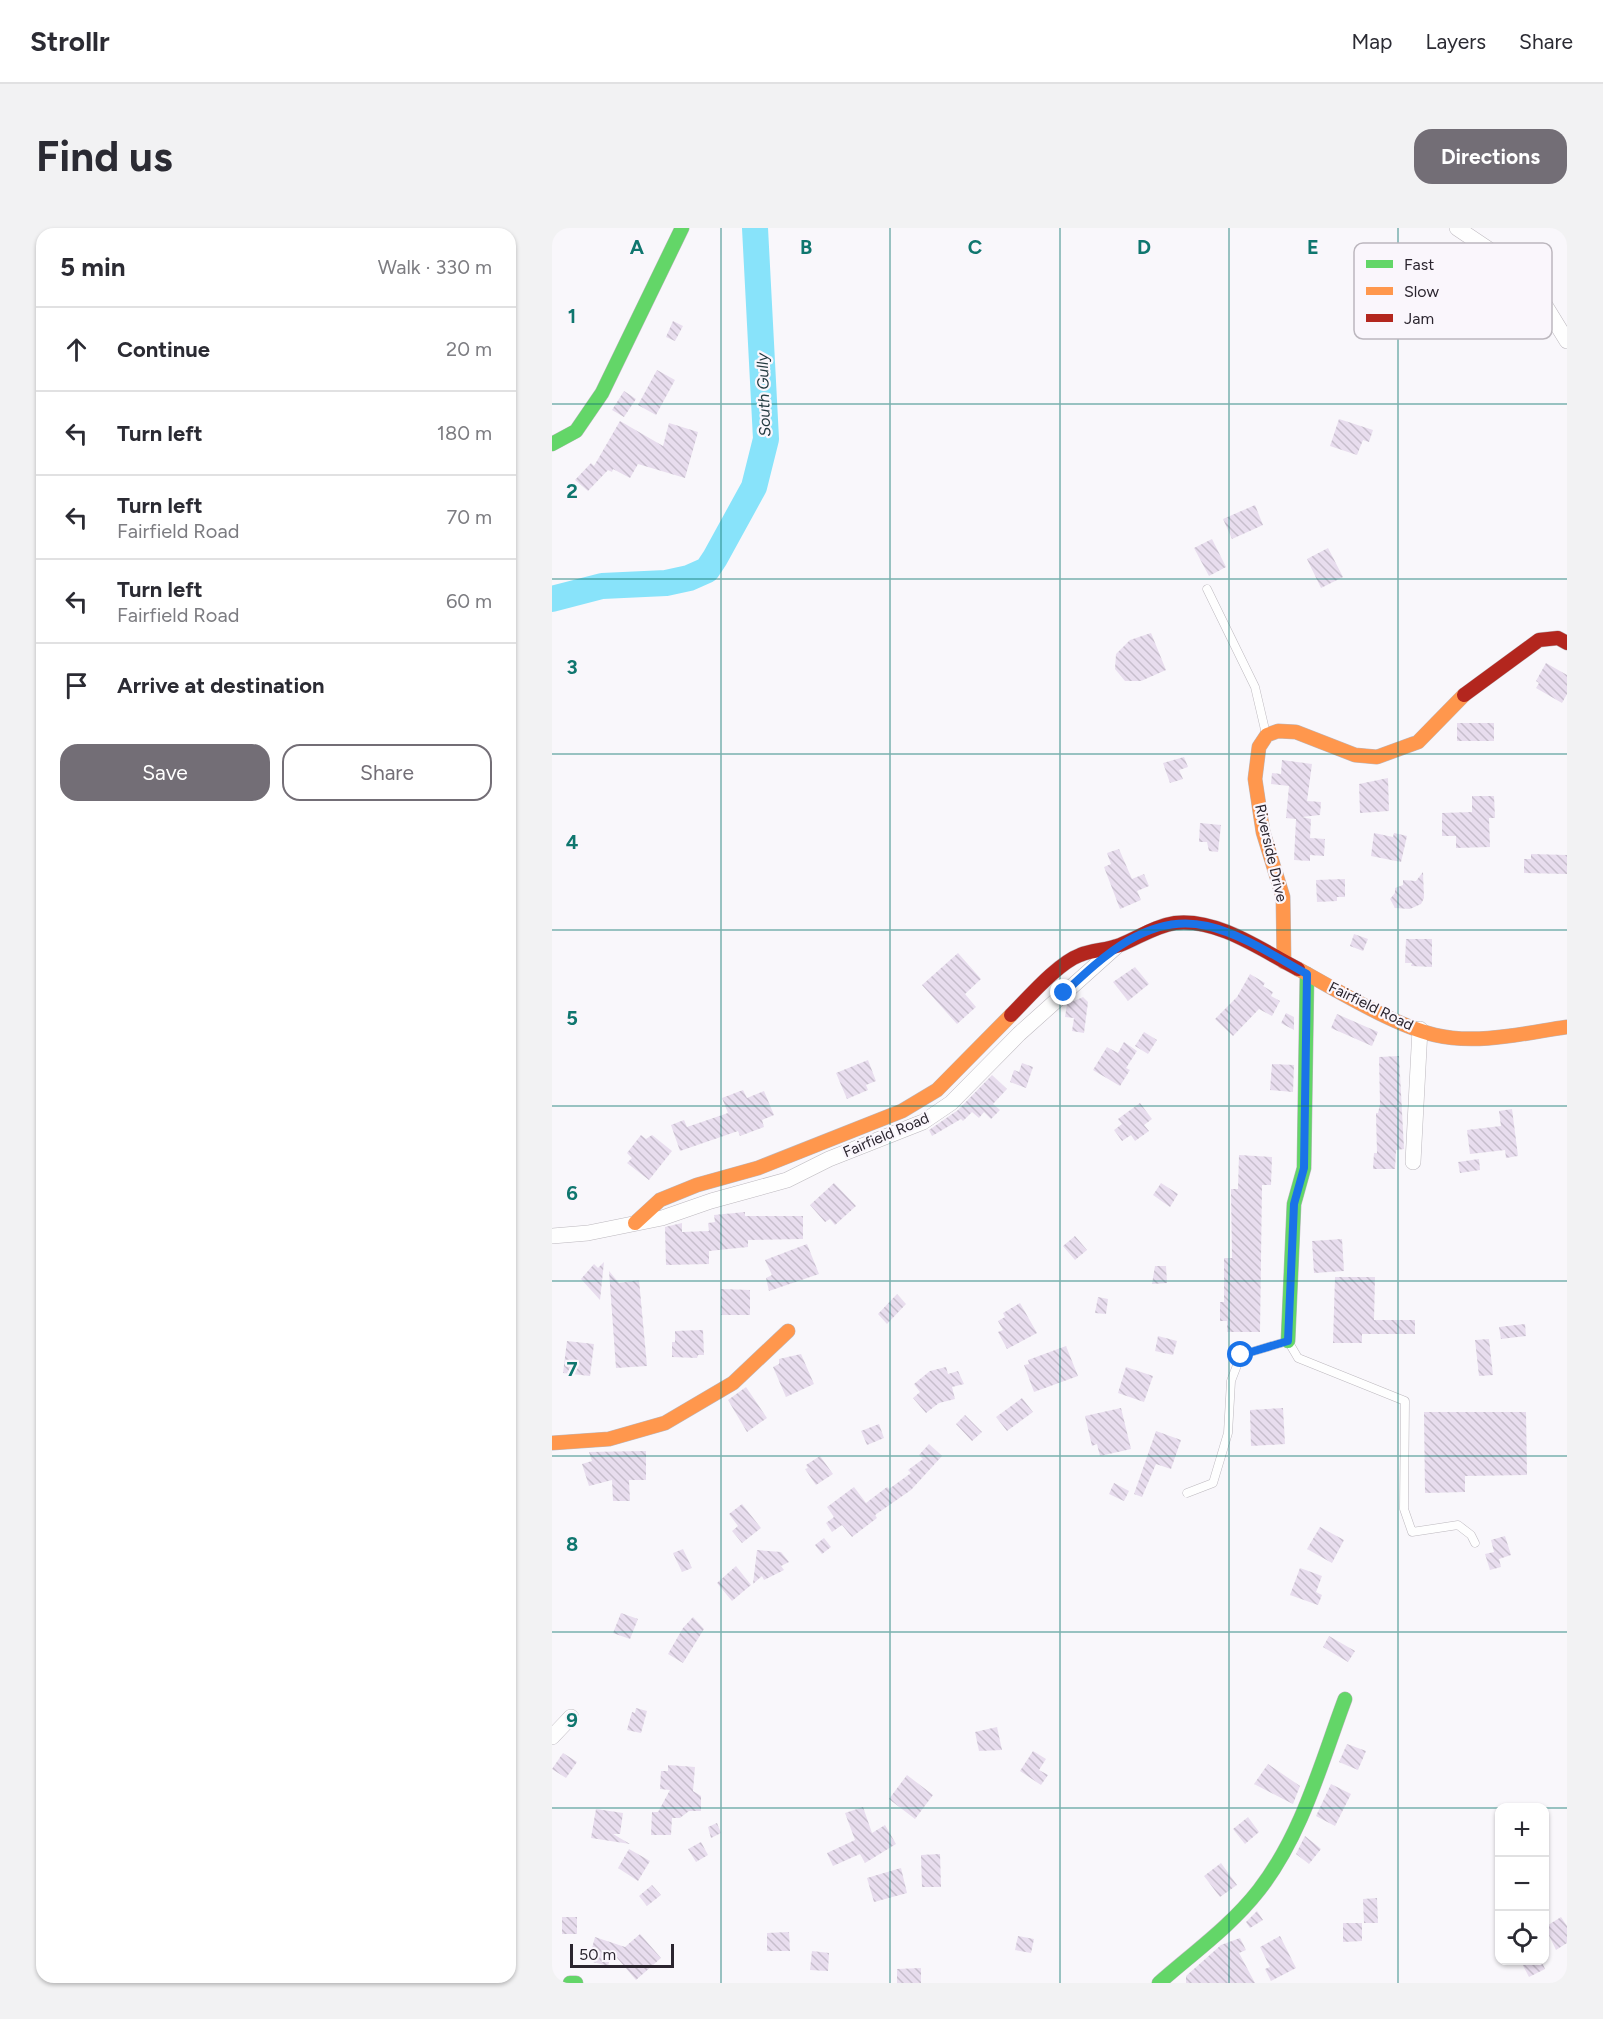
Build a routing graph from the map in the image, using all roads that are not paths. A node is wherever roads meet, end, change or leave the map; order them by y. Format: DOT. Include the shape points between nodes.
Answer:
graph roads {
  1 [pos="682,228"];
  2 [pos="1457,228"];
  3 [pos="1479,243"];
  4 [pos="1552,317"];
  5 [pos="1567,341"];
  6 [pos="552,444"];
  7 [pos="1207,589"];
  8 [pos="1567,643"];
  9 [pos="1267,735"];
  10 [pos="1119,945"];
  11 [pos="1284,962"];
  12 [pos="1307,974"];
  13 [pos="1567,1027"];
  14 [pos="1420,1029"];
  15 [pos="1413,1162"];
  16 [pos="635,1223"];
  17 [pos="552,1236"];
  18 [pos="788,1331"];
  19 [pos="1288,1341"];
  20 [pos="552,1443"];
  21 [pos="1187,1493"];
  22 [pos="1475,1543"];
  23 [pos="1345,1699"];
  24 [pos="572,1717"];
  25 [pos="552,1737"];
  26 [pos="570,1983"];
  27 [pos="576,1983"];
  28 [pos="1159,1983"];
  1 -- 6 [label="street" via="602,393 576,431"];
  2 -- 3 [label="street"];
  4 -- 5 [label="street"];
  7 -- 9 [label="lane" via="1255,687"];
  8 -- 9 [label="street" via="1558,638 1531,644 1461,697 1418,742 1377,757 1355,755 1296,732"];
  9 -- 11 [label="street, Riverside Drive" via="1259,747 1255,779 1263,832 1283,897"];
  10 -- 11 [label="street, Fairfield Road" via="1148,931 1176,924 1207,926"];
  10 -- 16 [label="street, Fairfield Road" via="1078,955 1046,980 937,1090 902,1111 758,1168 660,1200"];
  10 -- 16 [label="street, Fairfield Road" via="1027,1027 951,1103 924,1122 787,1180"];
  11 -- 12 [label="street, Fairfield Road"];
  12 -- 14 [label="street, Fairfield Road"];
  12 -- 19 [label="street" via="1304,1168 1294,1204"];
  13 -- 14 [label="street, Fairfield Road" via="1486,1038 1435,1035"];
  14 -- 15 [label="street"];
  16 -- 17 [label="street, Fairfield Road"];
  18 -- 20 [label="street" via="733,1383 665,1423 609,1439"];
  19 -- 21 [label="lane" via="1241,1355 1231,1382 1228,1433 1213,1483"];
  19 -- 22 [label="lane" via="1298,1358 1405,1401 1404,1509 1412,1532 1458,1525"];
  23 -- 28 [label="street" via="1293,1833 1268,1877 1237,1914"];
  24 -- 25 [label="street"];
  26 -- 27 [label="street"];
}
